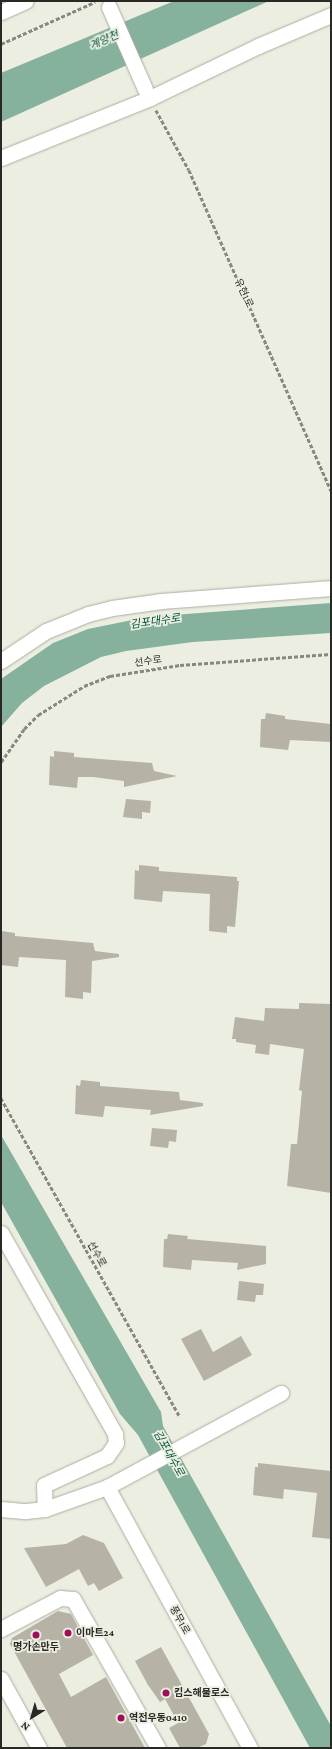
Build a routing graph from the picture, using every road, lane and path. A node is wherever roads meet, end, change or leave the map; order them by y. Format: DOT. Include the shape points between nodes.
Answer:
graph roads {
  1 [pos="26,1"];
  2 [pos="103,4"];
  3 [pos="1,12"];
  4 [pos="331,15"];
  5 [pos="1,44"];
  6 [pos="148,94"];
  7 [pos="1,158"];
  8 [pos="331,492"];
  9 [pos="331,588"];
  10 [pos="331,654"];
  11 [pos="1,661"];
  12 [pos="1,762"];
  13 [pos="1,1098"];
  14 [pos="1,1233"];
  15 [pos="281,1394"];
  16 [pos="180,1417"];
  17 [pos="108,1490"];
  18 [pos="1,1509"];
  19 [pos="45,1509"];
  20 [pos="1,1516"];
  21 [pos="1,1630"];
  22 [pos="1,1679"];
  23 [pos="243,1747"];
  24 [pos="39,1748"];
  25 [pos="158,1748"];
  1 -- 3 [label="street"];
  2 -- 5 [label="path"];
  2 -- 6 [label="street"];
  4 -- 6 [label="street"];
  6 -- 7 [label="street"];
  6 -- 8 [label="path, 유현1로" via="189,170"];
  9 -- 11 [label="street" via="162,601 112,608 88,614 46,631"];
  10 -- 12 [label="path, 선수로" via="173,666 110,676 84,686 38,715 24,729"];
  13 -- 16 [label="path, 선수로"];
  14 -- 19 [label="street" via="115,1434 116,1443 107,1456 44,1485"];
  15 -- 17 [label="street"];
  17 -- 19 [label="street"];
  17 -- 20 [label="street" via="46,1517 26,1519"];
  17 -- 23 [label="street, 풍무1로" via="118,1520 155,1592"];
  18 -- 19 [label="street"];
  21 -- 25 [label="street" via="60,1598 73,1599"];
  22 -- 24 [label="street"];
}
